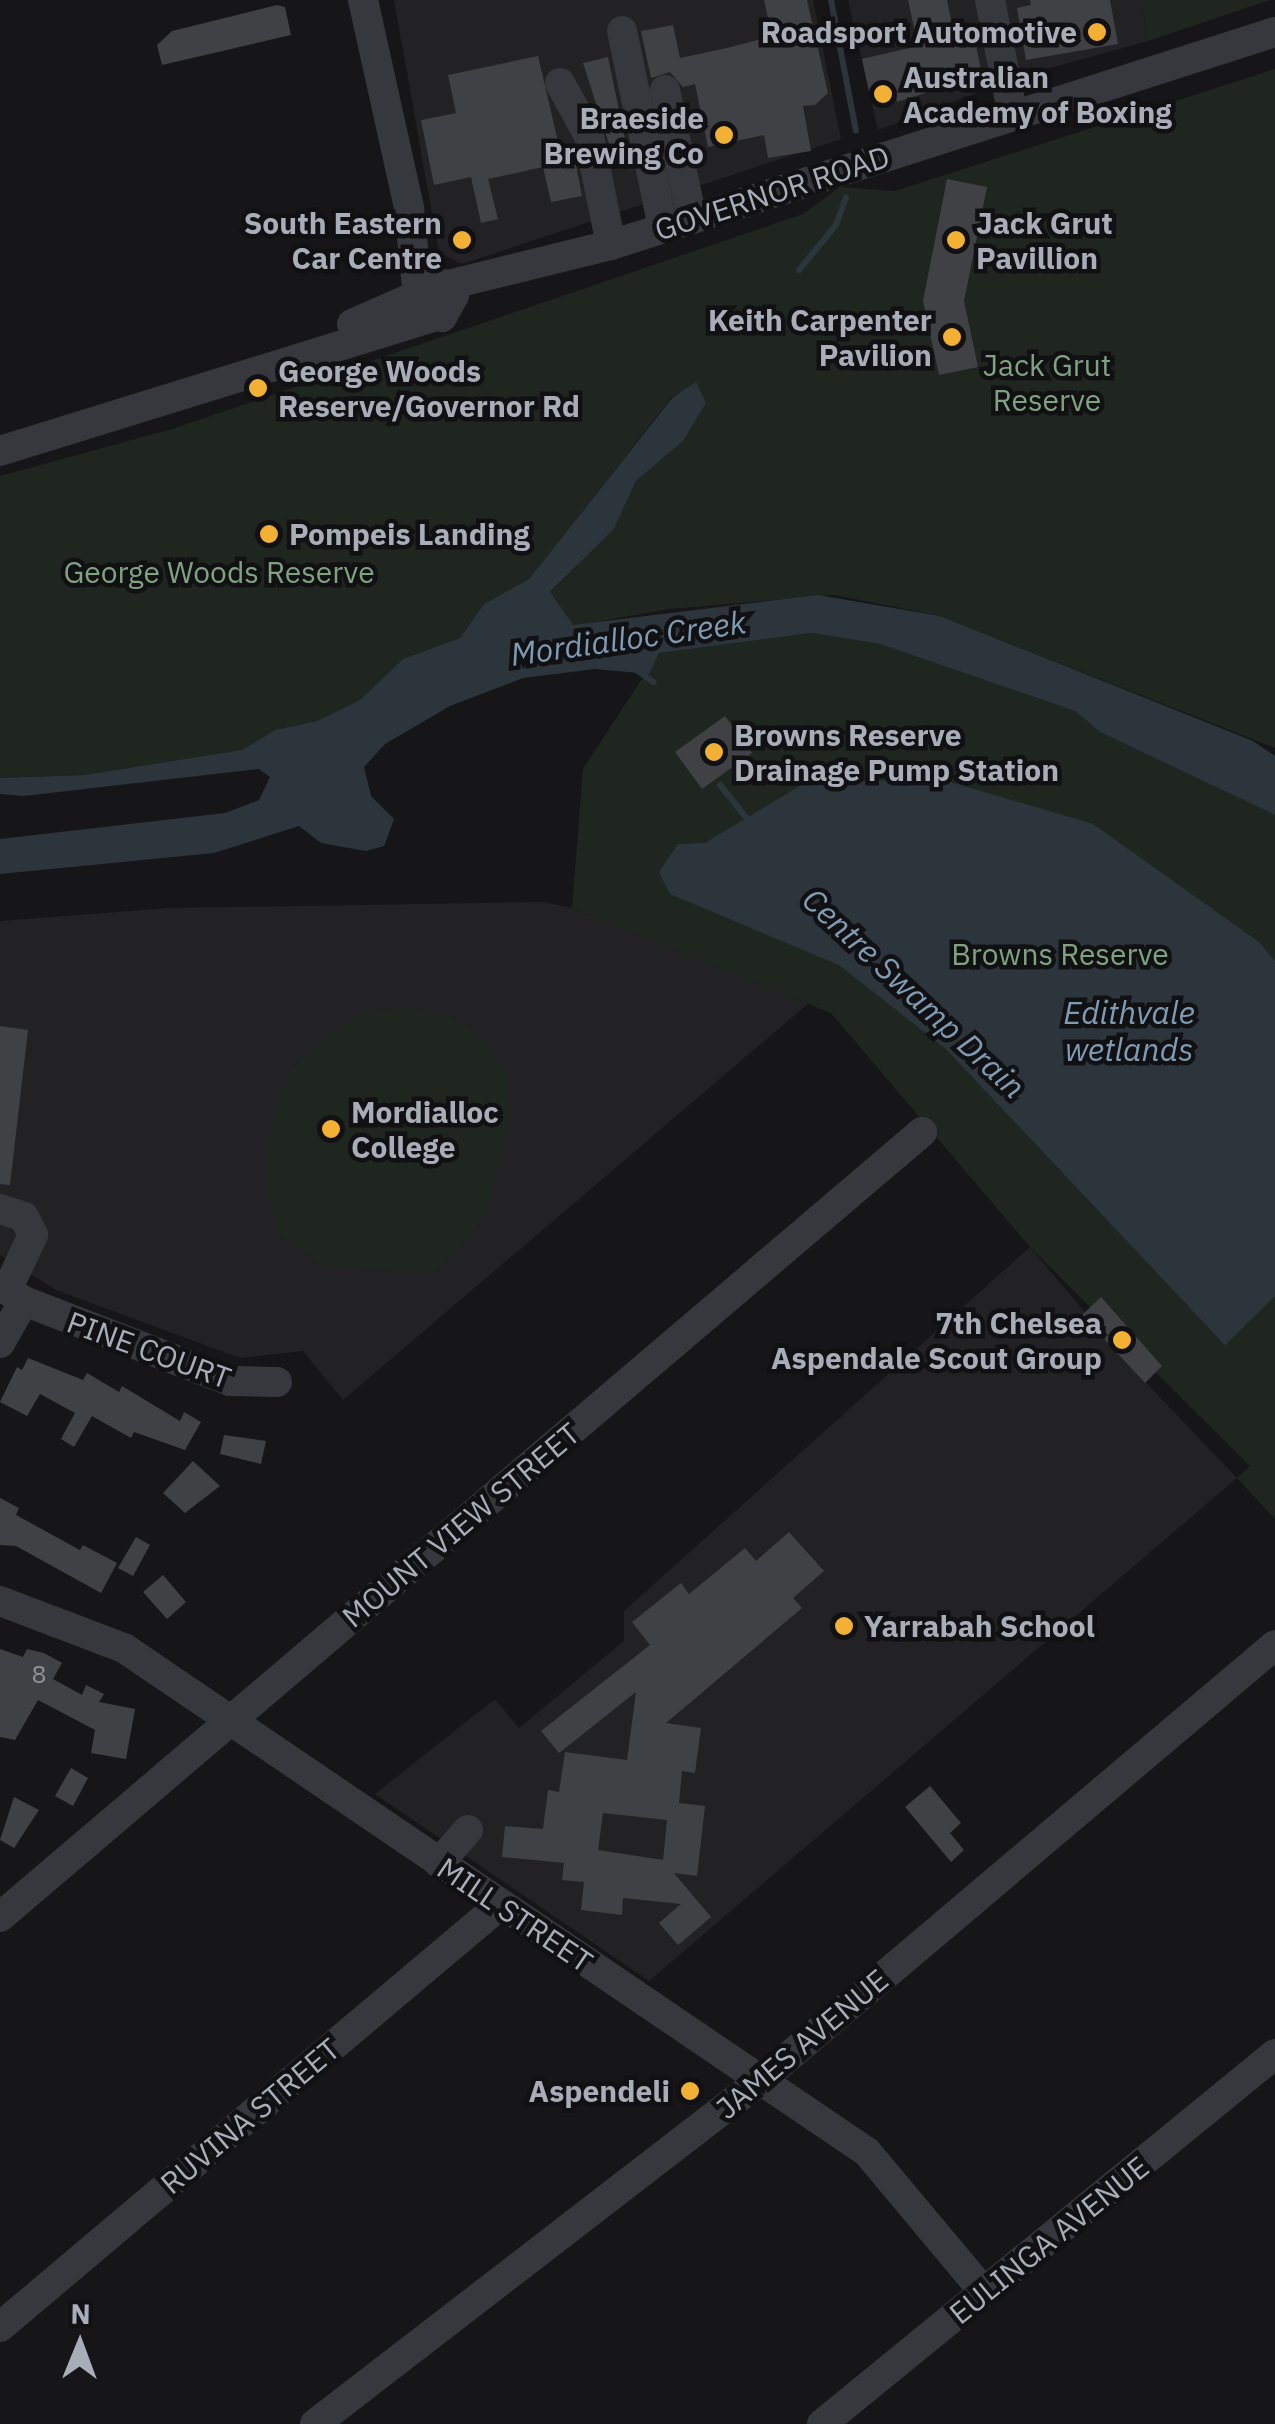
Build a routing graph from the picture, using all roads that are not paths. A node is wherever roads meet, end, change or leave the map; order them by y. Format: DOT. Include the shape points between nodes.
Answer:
graph roads {
  1 [pos="363,0"];
  2 [pos="990,0"];
  3 [pos="622,31"];
  4 [pos="1275,32"];
  5 [pos="560,82"];
  6 [pos="665,90"];
  7 [pos="1012,116"];
  8 [pos="678,223"];
  9 [pos="612,245"];
  10 [pos="435,296"];
  11 [pos="0,430"];
  12 [pos="0,451"];
  13 [pos="922,1132"];
  14 [pos="0,1209"];
  15 [pos="10,1292"];
  16 [pos="0,1343"];
  17 [pos="277,1382"];
  18 [pos="0,1601"];
  19 [pos="1275,1645"];
  20 [pos="232,1721"];
  21 [pos="468,1830"];
  22 [pos="439,1863"];
  23 [pos="500,1905"];
  24 [pos="0,1917"];
  25 [pos="1275,2054"];
  26 [pos="762,2080"];
  27 [pos="984,2292"];
  28 [pos="0,2327"];
  29 [pos="316,2424"];
  30 [pos="822,2424"];
  1 -- 10 [label="street"];
  2 -- 7 [label="street"];
  3 -- 8 [label="street"];
  4 -- 7 [label="street, GOVERNOR ROAD"];
  5 -- 9 [label="street" via="589,136"];
  6 -- 8 [label="street"];
  7 -- 8 [label="street, GOVERNOR ROAD"];
  8 -- 9 [label="street, GOVERNOR ROAD"];
  9 -- 10 [label="street, GOVERNOR ROAD"];
  10 -- 11 [label="street, GOVERNOR ROAD"];
  10 -- 12 [label="street, GOVERNOR ROAD"];
  13 -- 20 [label="street, MOUNT VIEW STREET"];
  14 -- 15 [label="street" via="24,1216 33,1235"];
  15 -- 16 [label="street"];
  15 -- 17 [label="street, PINE COURT" via="230,1381"];
  18 -- 20 [label="street, MILL STREET" via="124,1648"];
  19 -- 26 [label="street, JAMES AVENUE"];
  20 -- 22 [label="street, MILL STREET"];
  20 -- 24 [label="street, MOUNT VIEW STREET"];
  21 -- 22 [label="street"];
  22 -- 23 [label="street, MILL STREET"];
  23 -- 26 [label="street, MILL STREET"];
  23 -- 28 [label="street, RUVINA STREET"];
  25 -- 27 [label="street, EULINGA AVENUE"];
  26 -- 27 [label="street, MILL STREET" via="867,2152"];
  26 -- 29 [label="street, JAMES AVENUE"];
  27 -- 30 [label="street, EULINGA AVENUE"];
}
